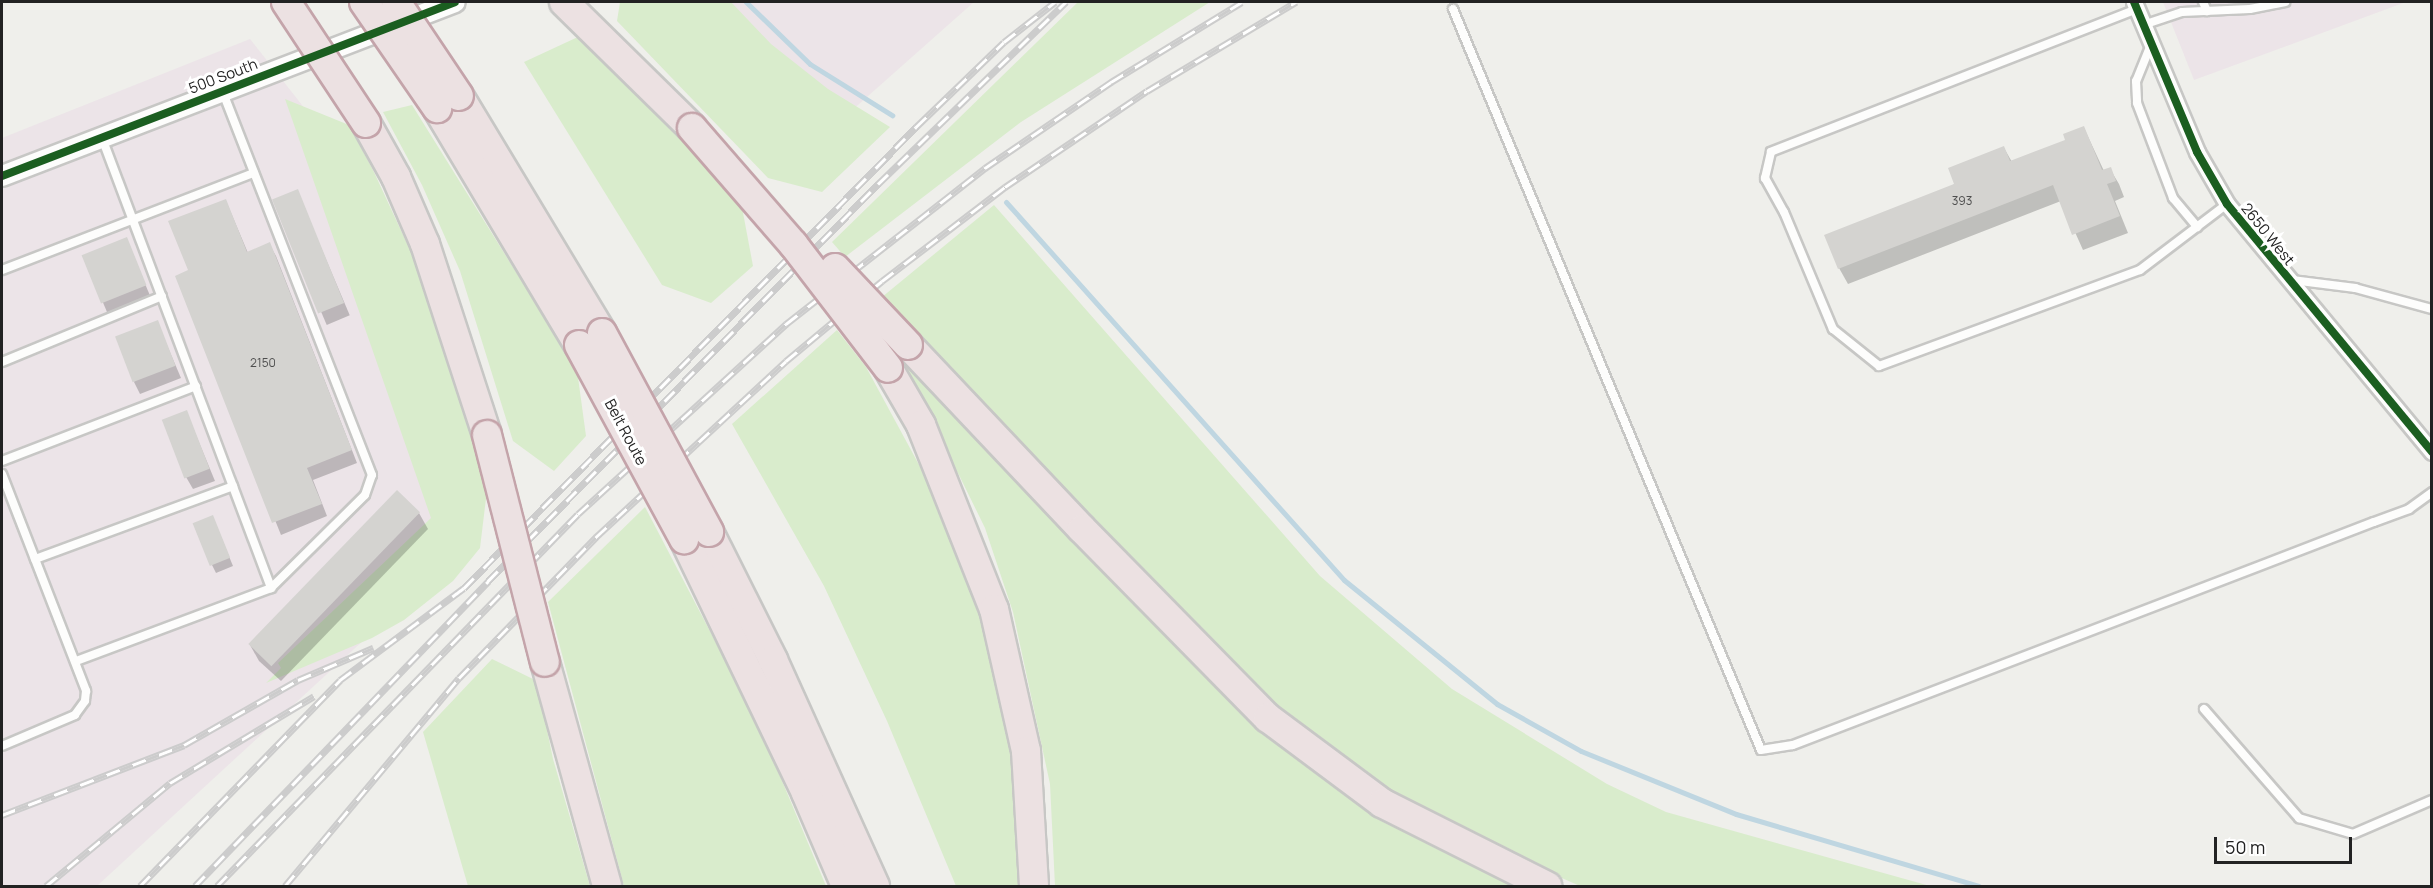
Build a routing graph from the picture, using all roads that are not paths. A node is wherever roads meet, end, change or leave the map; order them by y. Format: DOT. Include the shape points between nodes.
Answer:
graph roads {
  1 [pos="286,2"];
  2 [pos="364,2"];
  3 [pos="396,2"];
  4 [pos="455,2"];
  5 [pos="564,2"];
  6 [pos="2203,2"];
  7 [pos="2284,2"];
  8 [pos="2136,5"];
  9 [pos="1453,9"];
  10 [pos="2207,11"];
  11 [pos="2143,25"];
  12 [pos="2150,47"];
  13 [pos="223,91"];
  14 [pos="448,102"];
  15 [pos="692,128"];
  16 [pos="102,138"];
  17 [pos="254,173"];
  18 [pos="2,176"];
  19 [pos="2227,204"];
  20 [pos="133,219"];
  21 [pos="2197,227"];
  22 [pos="2,270"];
  23 [pos="2287,279"];
  24 [pos="162,296"];
  25 [pos="2431,309"];
  26 [pos="2,362"];
  27 [pos="196,386"];
  28 [pos="2432,452"];
  29 [pos="2,460"];
  30 [pos="2,474"];
  31 [pos="233,486"];
  32 [pos="2432,492"];
  33 [pos="697,536"];
  34 [pos="35,559"];
  35 [pos="271,588"];
  36 [pos="76,661"];
  37 [pos="2204,709"];
  38 [pos="2,746"];
  39 [pos="2432,800"];
  40 [pos="606,885"];
  41 [pos="846,886"];
  42 [pos="875,886"];
  43 [pos="1034,886"];
  44 [pos="1547,886"];
  1 -- 40 [label="highway, bridge" via="366,123 396,177 425,244 471,376"];
  2 -- 14 [label="highway, Belt Route, bridge"];
  3 -- 14 [label="highway, Belt Route, bridge"];
  4 -- 13 [label="street, 500 South"];
  5 -- 15 [label="highway"];
  6 -- 10 [label="lane"];
  7 -- 10 [label="lane" via="2250,9"];
  8 -- 11 [label="street, 2650 West"];
  8 -- 21 [label="lane" via="1770,152 1765,178 1784,212 1833,329 1879,366 2140,270"];
  9 -- 32 [label="lane" via="1761,750 1793,745 2409,509"];
  10 -- 11 [label="lane" via="2182,12"];
  11 -- 12 [label="street, 2650 West"];
  12 -- 19 [label="street, 2650 West" via="2197,153"];
  12 -- 21 [label="lane" via="2136,81 2137,103 2173,198"];
  13 -- 16 [label="street, 500 South"];
  13 -- 17 [label="lane"];
  14 -- 33 [label="highway, Belt Route, bridge" via="590,339"];
  15 -- 43 [label="highway, bridge" via="793,244 888,368 921,425 994,609 1026,751"];
  15 -- 44 [label="highway, bridge" via="798,230 1082,530 1268,718 1382,803"];
  16 -- 18 [label="street, 500 South"];
  16 -- 20 [label="lane"];
  17 -- 20 [label="lane"];
  17 -- 35 [label="lane" via="372,475 365,495"];
  19 -- 21 [label="lane"];
  19 -- 23 [label="street, 2650 West"];
  20 -- 22 [label="lane"];
  20 -- 24 [label="lane"];
  23 -- 25 [label="lane" via="2355,288"];
  23 -- 28 [label="street, 2650 West"];
  24 -- 26 [label="lane"];
  24 -- 27 [label="lane"];
  27 -- 29 [label="lane"];
  27 -- 31 [label="lane"];
  30 -- 34 [label="lane"];
  31 -- 34 [label="lane"];
  31 -- 35 [label="lane"];
  33 -- 41 [label="highway, Belt Route" via="776,730"];
  33 -- 42 [label="highway, Belt Route" via="783,681"];
  34 -- 36 [label="lane"];
  35 -- 36 [label="lane"];
  36 -- 38 [label="lane" via="86,691 81,709 66,721"];
  37 -- 39 [label="lane" via="2299,818 2353,834"];
}
